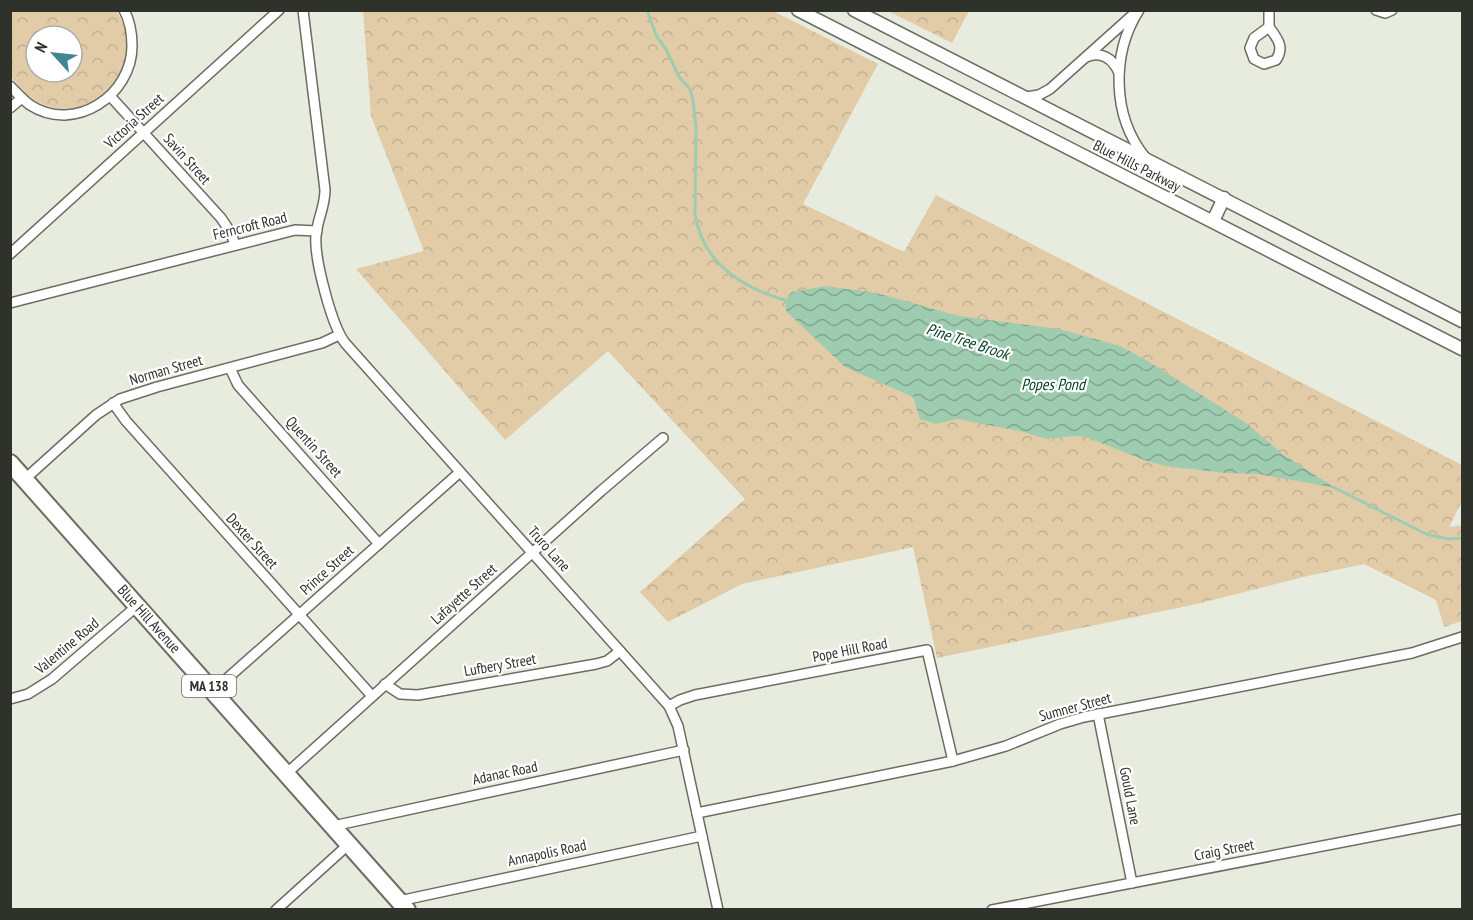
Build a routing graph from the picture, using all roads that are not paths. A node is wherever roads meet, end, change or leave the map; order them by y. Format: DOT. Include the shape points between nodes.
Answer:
graph roads {
  1 [pos="124,10"];
  2 [pos="279,10"];
  3 [pos="303,10"];
  4 [pos="798,10"];
  5 [pos="854,10"];
  6 [pos="1138,10"];
  7 [pos="1269,10"];
  8 [pos="1376,10"];
  9 [pos="1392,10"];
  10 [pos="1269,27"];
  11 [pos="1085,57"];
  12 [pos="1119,73"];
  13 [pos="10,86"];
  14 [pos="111,97"];
  15 [pos="1026,97"];
  16 [pos="22,98"];
  17 [pos="10,108"];
  18 [pos="143,133"];
  19 [pos="1147,159"];
  20 [pos="1224,198"];
  21 [pos="1214,222"];
  22 [pos="317,231"];
  23 [pos="236,245"];
  24 [pos="10,254"];
  25 [pos="10,303"];
  26 [pos="1462,321"];
  27 [pos="339,335"];
  28 [pos="1462,349"];
  29 [pos="230,368"];
  30 [pos="113,403"];
  31 [pos="663,438"];
  32 [pos="10,463"];
  33 [pos="460,472"];
  34 [pos="25,479"];
  35 [pos="379,544"];
  36 [pos="532,552"];
  37 [pos="137,606"];
  38 [pos="299,615"];
  39 [pos="1462,637"];
  40 [pos="620,651"];
  41 [pos="385,684"];
  42 [pos="213,691"];
  43 [pos="372,696"];
  44 [pos="10,699"];
  45 [pos="669,706"];
  46 [pos="1098,714"];
  47 [pos="684,750"];
  48 [pos="953,761"];
  49 [pos="286,774"];
  50 [pos="697,813"];
  51 [pos="1462,819"];
  52 [pos="333,826"];
  53 [pos="702,836"];
  54 [pos="349,844"];
  55 [pos="1132,883"];
  56 [pos="403,905"];
  57 [pos="276,909"];
  58 [pos="718,909"];
  59 [pos="992,909"];
  1 -- 14 [label="street" via="132,33 131,58 124,80"];
  2 -- 18 [label="street, Victoria Street"];
  3 -- 22 [label="street" via="325,190"];
  4 -- 21 [label="main road, Blue Hills Parkway"];
  5 -- 15 [label="main road, Blue Hills Parkway"];
  6 -- 11 [label="street"];
  6 -- 12 [label="street" via="1123,47"];
  7 -- 10 [label="street"];
  8 -- 9 [label="street"];
  11 -- 12 [label="street" via="1104,56"];
  11 -- 15 [label="street" via="1050,89"];
  12 -- 19 [label="street" via="1126,123"];
  13 -- 16 [label="street"];
  14 -- 16 [label="street" via="94,108 67,114 42,110"];
  14 -- 18 [label="street, Savin Street"];
  15 -- 19 [label="main road, Blue Hills Parkway"];
  16 -- 17 [label="street"];
  18 -- 23 [label="street, Savin Street" via="221,218"];
  18 -- 24 [label="street, Victoria Street"];
  19 -- 20 [label="main road, Blue Hills Parkway"];
  20 -- 21 [label="main road"];
  20 -- 26 [label="main road, Blue Hills Parkway"];
  21 -- 28 [label="main road, Blue Hills Parkway"];
  22 -- 23 [label="street, Ferncroft Road" via="295,230"];
  22 -- 27 [label="street, Truro Lane" via="320,264"];
  23 -- 25 [label="street, Ferncroft Road"];
  27 -- 29 [label="street, Norman Street"];
  27 -- 33 [label="street, Truro Lane"];
  29 -- 30 [label="street, Norman Street"];
  29 -- 35 [label="street, Quentin Street" via="241,389"];
  30 -- 34 [label="street, Norman Street"];
  30 -- 38 [label="street, Dexter Street"];
  31 -- 36 [label="street, Lafayette Street"];
  32 -- 34 [label="highway, Blue Hill Avenue / MA 138"];
  33 -- 35 [label="street, Prince Street"];
  33 -- 36 [label="street, Truro Lane"];
  34 -- 37 [label="highway, Blue Hill Avenue / MA 138"];
  35 -- 38 [label="street, Prince Street"];
  36 -- 40 [label="street, Truro Lane"];
  36 -- 41 [label="street, Lafayette Street"];
  37 -- 42 [label="highway, Blue Hill Avenue / MA 138"];
  37 -- 44 [label="street, Valentine Road" via="52,680"];
  38 -- 42 [label="street, Prince Street"];
  38 -- 43 [label="street, Dexter Street"];
  39 -- 46 [label="street, Sumner Street" via="1412,653"];
  40 -- 41 [label="street, Lufbery Street" via="596,664 418,695 400,694"];
  40 -- 45 [label="street, Truro Lane"];
  41 -- 43 [label="street, Lafayette Street"];
  42 -- 49 [label="highway, Blue Hill Avenue / MA 138"];
  43 -- 49 [label="street, Lafayette Street"];
  45 -- 47 [label="street, Truro Lane"];
  45 -- 48 [label="street, Pope Hill Road" via="695,695 927,650"];
  46 -- 48 [label="street, Sumner Street"];
  46 -- 55 [label="street, Gould Lane"];
  47 -- 50 [label="street, Truro Lane"];
  47 -- 52 [label="street, Adanac Road"];
  48 -- 50 [label="street, Sumner Street"];
  49 -- 52 [label="highway, Blue Hill Avenue / MA 138"];
  50 -- 53 [label="street, Truro Lane"];
  51 -- 55 [label="street, Craig Street"];
  52 -- 54 [label="highway, Blue Hill Avenue / MA 138"];
  53 -- 56 [label="street, Annapolis Road"];
  53 -- 58 [label="street, Truro Lane"];
  54 -- 56 [label="highway, Blue Hill Avenue / MA 138"];
  54 -- 57 [label="street"];
  55 -- 59 [label="street, Craig Street"];
}
